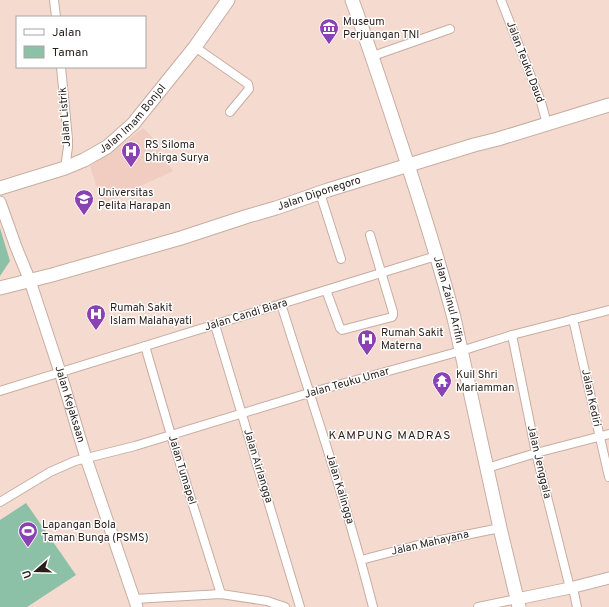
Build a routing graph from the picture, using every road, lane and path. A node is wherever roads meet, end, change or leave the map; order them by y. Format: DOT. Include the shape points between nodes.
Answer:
graph roads {
  1 [pos="54,0"];
  2 [pos="228,0"];
  3 [pos="344,0"];
  4 [pos="352,0"];
  5 [pos="501,0"];
  6 [pos="56,16"];
  7 [pos="450,29"];
  8 [pos="363,41"];
  9 [pos="195,47"];
  10 [pos="373,56"];
  11 [pos="61,68"];
  12 [pos="609,105"];
  13 [pos="230,112"];
  14 [pos="547,124"];
  15 [pos="404,166"];
  16 [pos="65,168"];
  17 [pos="0,188"];
  18 [pos="320,193"];
  19 [pos="0,202"];
  20 [pos="370,235"];
  21 [pos="434,257"];
  22 [pos="341,259"];
  23 [pos="382,272"];
  24 [pos="30,281"];
  25 [pos="0,288"];
  26 [pos="326,290"];
  27 [pos="281,304"];
  28 [pos="609,310"];
  29 [pos="573,319"];
  30 [pos="215,325"];
  31 [pos="512,336"];
  32 [pos="145,346"];
  33 [pos="461,351"];
  34 [pos="60,372"];
  35 [pos="0,391"];
  36 [pos="309,393"];
  37 [pos="242,414"];
  38 [pos="609,434"];
  39 [pos="171,436"];
  40 [pos="599,437"];
  41 [pos="536,453"];
  42 [pos="86,458"];
  43 [pos="486,468"];
  44 [pos="609,477"];
  45 [pos="0,502"];
  46 [pos="500,528"];
  47 [pos="361,560"];
  48 [pos="609,578"];
  49 [pos="572,588"];
  50 [pos="221,594"];
  51 [pos="136,603"];
  52 [pos="518,603"];
  53 [pos="285,607"];
  54 [pos="300,607"];
  55 [pos="373,607"];
  56 [pos="478,607"];
  57 [pos="577,607"];
  1 -- 6 [label="street"];
  2 -- 9 [label="main road, Jalan Imam Bonjol"];
  3 -- 8 [label="main road, Jalan Zainul Arifin"];
  4 -- 8 [label="main road, Jalan Zainul Arifin"];
  5 -- 14 [label="street, Jalan Teuku Daud" via="541,102"];
  7 -- 10 [label="street"];
  8 -- 10 [label="main road, Jalan Zainul Arifin"];
  8 -- 15 [label="main road, Jalan Zainul Arifin" via="394,148"];
  9 -- 13 [label="street" via="249,85 249,89"];
  9 -- 16 [label="main road, Jalan Imam Bonjol" via="129,128 107,146"];
  10 -- 15 [label="main road, Jalan Zainul Arifin"];
  11 -- 16 [label="street, Jalan Listrik" via="68,139"];
  12 -- 14 [label="main road, Jalan Diponegoro"];
  14 -- 15 [label="main road, Jalan Diponegoro"];
  15 -- 18 [label="main road, Jalan Diponegoro"];
  15 -- 21 [label="main road, Jalan Zainul Arifin"];
  16 -- 17 [label="main road, Jalan Imam Bonjol"];
  18 -- 22 [label="street"];
  18 -- 24 [label="main road, Jalan Diponegoro" via="181,238"];
  19 -- 24 [label="main road, Jalan Kejaksaan"];
  20 -- 23 [label="street"];
  21 -- 23 [label="street, Jalan Candi Biara"];
  21 -- 33 [label="main road, Jalan Zainul Arifin" via="444,281"];
  23 -- 26 [label="street, Jalan Candi Biara"];
  23 -- 26 [label="street" via="392,316 342,330"];
  24 -- 25 [label="main road, Jalan Diponegoro"];
  24 -- 34 [label="main road, Jalan Kejaksaan"];
  26 -- 27 [label="street, Jalan Candi Biara"];
  27 -- 30 [label="street, Jalan Candi Biara"];
  27 -- 36 [label="street, Jalan Kalingga"];
  28 -- 29 [label="street, Jalan Teuku Umar"];
  29 -- 31 [label="street, Jalan Teuku Umar"];
  29 -- 40 [label="street, Jalan Kediri"];
  30 -- 32 [label="street, Jalan Candi Biara"];
  30 -- 37 [label="street, Jalan Airlangga"];
  31 -- 33 [label="street, Jalan Teuku Umar"];
  31 -- 41 [label="street, Jalan Jenggala"];
  32 -- 34 [label="street, Jalan Candi Biara"];
  32 -- 39 [label="street, Jalan Tumapel"];
  33 -- 36 [label="street, Jalan Teuku Umar"];
  33 -- 43 [label="main road, Jalan Zainul Arifin"];
  34 -- 35 [label="street, Jalan Candi Biara"];
  34 -- 42 [label="main road, Jalan Kejaksaan"];
  36 -- 37 [label="street, Jalan Teuku Umar"];
  36 -- 47 [label="street, Jalan Kalingga"];
  37 -- 39 [label="street, Jalan Teuku Umar"];
  37 -- 54 [label="street, Jalan Airlangga"];
  38 -- 40 [label="street"];
  39 -- 42 [label="street, Jalan Teuku Umar"];
  39 -- 50 [label="street, Jalan Tumapel"];
  40 -- 41 [label="street"];
  40 -- 44 [label="street, Jalan Kediri"];
  41 -- 43 [label="street"];
  41 -- 49 [label="street, Jalan Jenggala"];
  42 -- 45 [label="street, Jalan Teuku Umar" via="50,472"];
  42 -- 51 [label="main road, Jalan Kejaksaan"];
  43 -- 46 [label="main road, Jalan Zainul Arifin"];
  46 -- 47 [label="street, Jalan Mahayana"];
  46 -- 52 [label="main road, Jalan Zainul Arifin"];
  47 -- 55 [label="street, Jalan Kalingga"];
  48 -- 49 [label="main road"];
  49 -- 52 [label="main road"];
  49 -- 57 [label="street, Jalan Jenggala"];
  50 -- 51 [label="street"];
  50 -- 53 [label="street" via="267,601"];
  52 -- 56 [label="street"];
}
